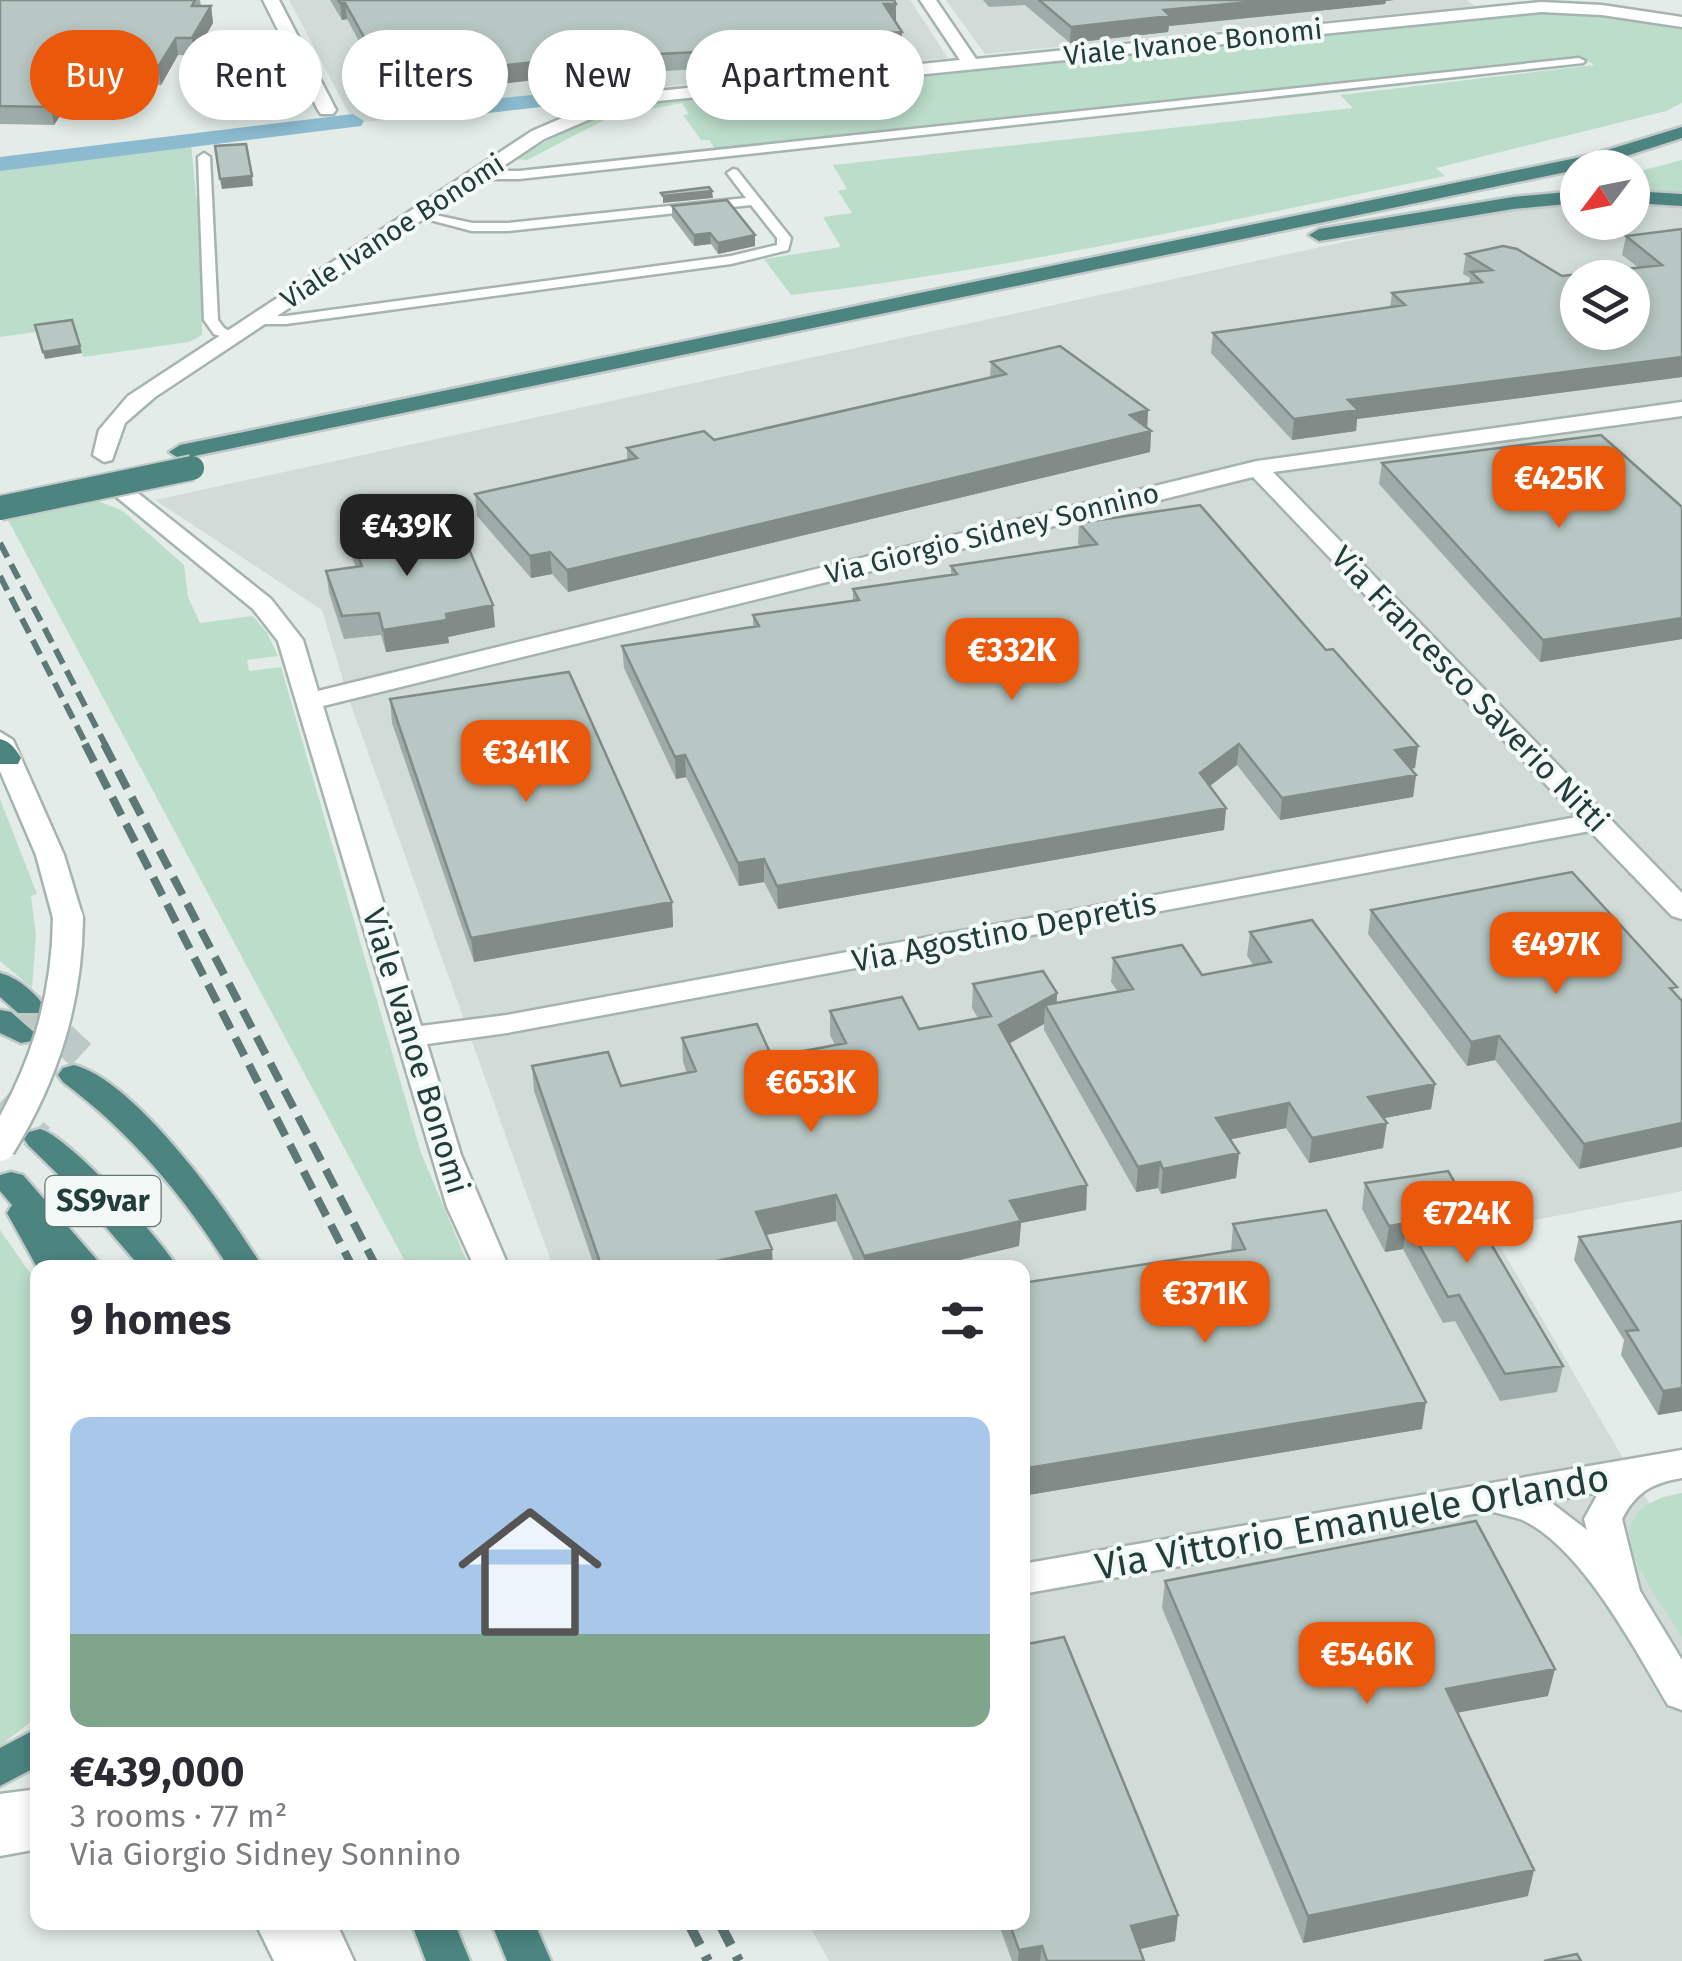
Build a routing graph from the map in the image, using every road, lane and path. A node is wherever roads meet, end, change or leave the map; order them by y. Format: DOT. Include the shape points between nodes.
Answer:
graph roads {
  1 [pos="271,0"];
  2 [pos="928,0"];
  3 [pos="1682,22"];
  4 [pos="1579,61"];
  5 [pos="972,64"];
  6 [pos="327,110"];
  7 [pos="1682,132"];
  8 [pos="1682,152"];
  9 [pos="204,158"];
  10 [pos="1650,161"];
  11 [pos="733,173"];
  12 [pos="477,175"];
  13 [pos="1560,182"];
  14 [pos="1650,198"];
  15 [pos="1560,200"];
  16 [pos="1682,200"];
  17 [pos="753,201"];
  18 [pos="418,215"];
  19 [pos="1266,242"];
  20 [pos="256,320"];
  21 [pos="231,336"];
  22 [pos="1682,409"];
  23 [pos="104,455"];
  24 [pos="186,460"];
  25 [pos="1257,468"];
  26 [pos="0,489"];
  27 [pos="126,495"];
  28 [pos="0,508"];
  29 [pos="310,701"];
  30 [pos="3,748"];
  31 [pos="1598,821"];
  32 [pos="1682,910"];
  33 [pos="0,982"];
  34 [pos="17,1020"];
  35 [pos="410,1037"];
  36 [pos="77,1065"];
  37 [pos="40,1139"];
  38 [pos="0,1146"];
  39 [pos="50,1260"];
  40 [pos="80,1260"];
  41 [pos="154,1260"];
  42 [pos="241,1260"];
  43 [pos="488,1260"];
  44 [pos="1672,1466"];
  45 [pos="1472,1500"];
  46 [pos="1030,1578"];
  47 [pos="1622,1594"];
  48 [pos="1682,1694"];
  49 [pos="30,1749"];
  50 [pos="0,1769"];
  51 [pos="30,1807"];
  52 [pos="0,1812"];
  53 [pos="30,1832"];
  54 [pos="0,1838"];
  55 [pos="280,1930"];
  56 [pos="318,1930"];
  57 [pos="435,1930"];
  58 [pos="515,1930"];
  59 [pos="297,1961"];
  60 [pos="332,1961"];
  61 [pos="448,1961"];
  62 [pos="529,1961"];
  1 -- 6 [label="street"];
  2 -- 5 [label="street"];
  3 -- 5 [label="street, Viale Ivanoe Bonomi" via="1542,8"];
  4 -- 12 [label="lane"];
  5 -- 12 [label="street, Viale Ivanoe Bonomi" via="623,102 552,128"];
  7 -- 24 [label="highway" via="1595,160"];
  8 -- 10 [label="highway"];
  9 -- 21 [label="lane" via="210,320"];
  11 -- 17 [label="lane"];
  12 -- 18 [label="street, Viale Ivanoe Bonomi"];
  13 -- 19 [label="highway"];
  14 -- 16 [label="highway"];
  15 -- 19 [label="highway"];
  17 -- 18 [label="lane" via="507,227"];
  17 -- 20 [label="lane" via="784,238 783,248"];
  18 -- 20 [label="street, Viale Ivanoe Bonomi"];
  19 -- 24 [label="highway"];
  20 -- 21 [label="street, Viale Ivanoe Bonomi"];
  21 -- 23 [label="street, Viale Ivanoe Bonomi" via="124,411 107,434"];
  22 -- 25 [label="street, Via Giorgio Sidney Sonnino"];
  24 -- 26 [label="highway"];
  24 -- 28 [label="highway, bridge"];
  25 -- 29 [label="street, Via Giorgio Sidney Sonnino"];
  25 -- 31 [label="street, Via Francesco Saverio Nitti"];
  27 -- 29 [label="street, Viale Ivanoe Bonomi" via="276,618"];
  29 -- 35 [label="street, Viale Ivanoe Bonomi"];
  30 -- 38 [label="street, bridge" via="50,855 68,918 68,975 37,1080"];
  31 -- 32 [label="street, Via Francesco Saverio Nitti"];
  31 -- 35 [label="street, Via Agostino Depretis"];
  33 -- 34 [label="highway"];
  35 -- 43 [label="street, Viale Ivanoe Bonomi" via="454,1182"];
  36 -- 42 [label="highway" via="197,1196"];
  37 -- 41 [label="highway, SS9var"];
  39 -- 40 [label="highway, SS9var" via="10,1183"];
  44 -- 45 [label="street, Via Vittorio Emanuele Orlando"];
  44 -- 47 [label="street" via="1626,1482 1605,1510"];
  45 -- 46 [label="street, Via Vittorio Emanuele Orlando"];
  45 -- 47 [label="street" via="1508,1501 1545,1516"];
  47 -- 48 [label="street"];
  49 -- 50 [label="highway"];
  51 -- 52 [label="street"];
  53 -- 54 [label="street"];
  55 -- 59 [label="street"];
  56 -- 60 [label="street"];
  57 -- 61 [label="highway"];
  58 -- 62 [label="highway"];
}
